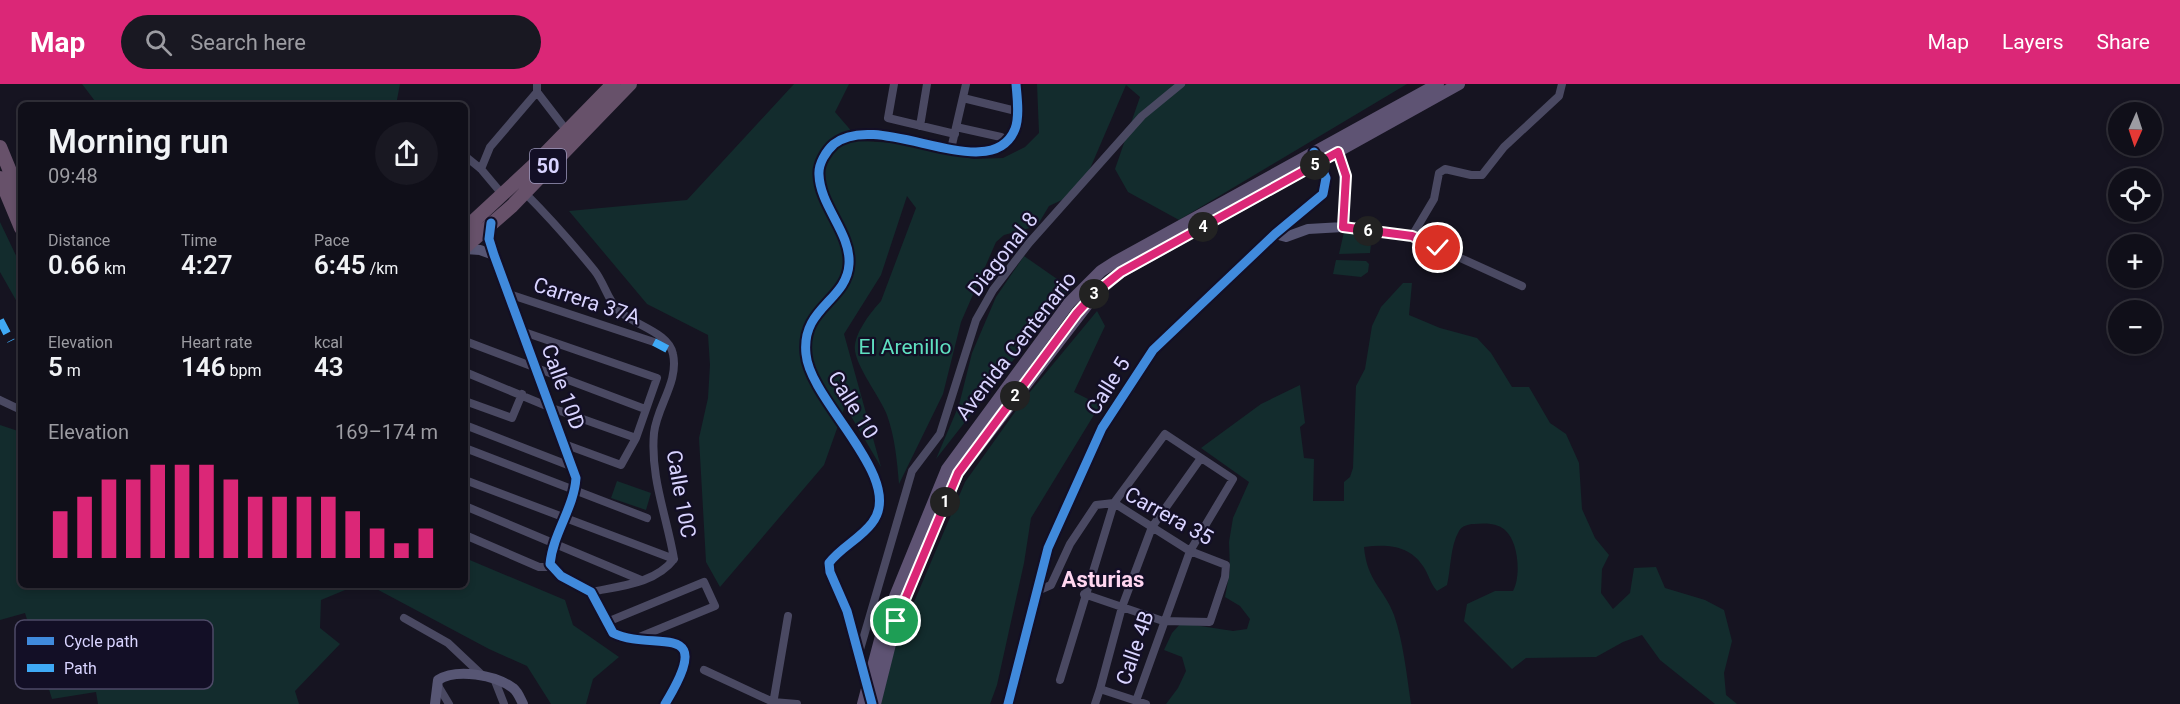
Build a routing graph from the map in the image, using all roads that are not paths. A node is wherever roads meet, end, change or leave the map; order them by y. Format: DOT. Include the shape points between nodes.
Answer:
graph roads {
  1 [pos="613,84"];
  2 [pos="630,84"];
  3 [pos="894,84"];
  4 [pos="927,84"];
  5 [pos="966,84"];
  6 [pos="1016,84"];
  7 [pos="1181,84"];
  8 [pos="1438,84"];
  9 [pos="1459,84"];
  10 [pos="1562,84"];
  11 [pos="537,88"];
  12 [pos="963,98"];
  13 [pos="1016,111"];
  14 [pos="1396,113"];
  15 [pos="920,126"];
  16 [pos="567,131"];
  17 [pos="955,131"];
  18 [pos="1001,138"];
  19 [pos="1335,146"];
  20 [pos="0,147"];
  21 [pos="951,149"];
  22 [pos="1317,157"];
  23 [pos="468,158"];
  24 [pos="481,169"];
  25 [pos="10,170"];
  26 [pos="18,190"];
  27 [pos="524,192"];
  28 [pos="502,194"];
  29 [pos="18,212"];
  30 [pos="491,223"];
  31 [pos="468,226"];
  32 [pos="1343,227"];
  33 [pos="1275,234"];
  34 [pos="1412,236"];
  35 [pos="468,245"];
  36 [pos="468,248"];
  37 [pos="494,255"];
  38 [pos="1522,286"];
  39 [pos="509,294"];
  40 [pos="524,332"];
  41 [pos="468,342"];
  42 [pos="654,342"];
  43 [pos="534,368"];
  44 [pos="468,373"];
  45 [pos="522,394"];
  46 [pos="0,400"];
  47 [pos="468,402"];
  48 [pos="549,407"];
  49 [pos="18,409"];
  50 [pos="645,409"];
  51 [pos="468,426"];
  52 [pos="636,438"];
  53 [pos="564,444"];
  54 [pos="468,449"];
  55 [pos="1201,458"];
  56 [pos="573,467"];
  57 [pos="468,481"];
  58 [pos="575,491"];
  59 [pos="1114,503"];
  60 [pos="468,507"];
  61 [pos="563,518"];
  62 [pos="647,518"];
  63 [pos="1152,526"];
  64 [pos="468,536"];
  65 [pos="554,543"];
  66 [pos="1190,551"];
  67 [pos="674,559"];
  68 [pos="551,565"];
  69 [pos="642,580"];
  70 [pos="591,592"];
  71 [pos="1035,592"];
  72 [pos="1084,594"];
  73 [pos="1122,607"];
  74 [pos="788,616"];
  75 [pos="404,618"];
  76 [pos="1162,621"];
  77 [pos="607,622"];
  78 [pos="637,638"];
  79 [pos="858,654"];
  80 [pos="704,670"];
  81 [pos="490,679"];
  82 [pos="1060,680"];
  83 [pos="437,683"];
  84 [pos="867,685"];
  85 [pos="1100,688"];
  86 [pos="1136,701"];
  87 [pos="773,703"];
  88 [pos="435,704"];
  89 [pos="449,704"];
  90 [pos="504,704"];
  91 [pos="523,704"];
  92 [pos="665,704"];
  93 [pos="797,704"];
  94 [pos="863,704"];
  95 [pos="874,704"];
  96 [pos="1008,704"];
  97 [pos="1095,704"];
  98 [pos="1146,704"];
  1 -- 16 [label="highway, 50"];
  2 -- 27 [label="highway, 50"];
  3 -- 15 [label="street" via="888,117"];
  4 -- 15 [label="street"];
  5 -- 12 [label="street"];
  6 -- 21 [label="street, Calle 10" via="1016,127 1008,141 990,152"];
  7 -- 79 [label="street, Diagonal 8" via="1142,116 1029,243 993,290 976,320 940,434 912,471"];
  8 -- 14 [label="main road, Avenida Centenario"];
  9 -- 14 [label="main road, Avenida Centenario"];
  10 -- 34 [label="street" via="1559,96 1504,147 1482,175 1445,169 1439,173 1434,199"];
  11 -- 16 [label="street"];
  11 -- 24 [label="street" via="490,147"];
  12 -- 13 [label="street"];
  12 -- 17 [label="street"];
  14 -- 19 [label="main road, Avenida Centenario"];
  15 -- 17 [label="street"];
  16 -- 28 [label="highway, 50"];
  17 -- 18 [label="street"];
  17 -- 21 [label="street"];
  19 -- 22 [label="main road, Avenida Centenario"];
  19 -- 32 [label="street" via="1346,176"];
  20 -- 25 [label="highway"];
  21 -- 79 [label="street, Calle 10" via="888,136 849,136 830,147 819,174 823,195 848,249 850,262 842,288 811,322 806,356 816,385 868,464 879,491 873,523 829,563"];
  22 -- 33 [label="street, Calle 5" via="1326,178 1323,194"];
  22 -- 84 [label="main road, Avenida Centenario" via="1115,262 1073,298 942,478 899,581"];
  22 -- 95 [label="main road, Avenida Centenario" via="1121,272 1077,313 958,473 908,589"];
  23 -- 24 [label="street"];
  24 -- 28 [label="street"];
  25 -- 26 [label="highway"];
  25 -- 29 [label="highway"];
  27 -- 30 [label="highway, 50"];
  27 -- 67 [label="street, Calle 10C" via="597,273 617,309 660,336 673,352 670,389 658,412 654,433 657,483"];
  28 -- 31 [label="highway, 50"];
  30 -- 35 [label="highway, 50"];
  30 -- 37 [label="street, Calle 10D" via="489,239"];
  32 -- 33 [label="street" via="1308,229 1286,237"];
  32 -- 34 [label="street"];
  33 -- 71 [label="street, Calle 5" via="1153,350 1102,428 1054,532"];
  34 -- 38 [label="street"];
  36 -- 37 [label="street"];
  37 -- 39 [label="street, Calle 10D"];
  39 -- 40 [label="street, Calle 10D"];
  39 -- 42 [label="street, Carrera 37A"];
  40 -- 43 [label="street, Calle 10D"];
  40 -- 50 [label="street" via="657,378"];
  41 -- 43 [label="street"];
  43 -- 48 [label="street, Calle 10D"];
  43 -- 50 [label="street"];
  44 -- 45 [label="street"];
  45 -- 47 [label="street" via="513,418"];
  45 -- 48 [label="street"];
  46 -- 49 [label="street"];
  48 -- 52 [label="street"];
  48 -- 53 [label="street, Calle 10D"];
  50 -- 52 [label="street"];
  51 -- 56 [label="street"];
  52 -- 53 [label="street" via="621,465"];
  53 -- 56 [label="street, Calle 10D"];
  54 -- 58 [label="street"];
  55 -- 59 [label="street" via="1165,434"];
  55 -- 63 [label="street"];
  55 -- 66 [label="street, Calle 4B" via="1233,479"];
  56 -- 58 [label="street, Calle 10D"];
  57 -- 61 [label="street"];
  58 -- 61 [label="street, Calle 10D"];
  58 -- 62 [label="street"];
  59 -- 63 [label="street, Carrera 35"];
  59 -- 71 [label="street, Carrera 35" via="1096,505 1070,544 1052,585"];
  59 -- 72 [label="street"];
  60 -- 65 [label="street"];
  61 -- 65 [label="street, Calle 10D"];
  61 -- 67 [label="street"];
  63 -- 66 [label="street, Carrera 35"];
  63 -- 73 [label="street"];
  64 -- 68 [label="street" via="538,567"];
  65 -- 68 [label="street, Calle 10D"];
  65 -- 69 [label="street"];
  66 -- 76 [label="street, Calle 4B"];
  66 -- 76 [label="street, Carrera 35" via="1226,565 1210,622"];
  67 -- 69 [label="street, Calle 10C" via="667,568"];
  68 -- 70 [label="street" via="561,576"];
  69 -- 70 [label="street, Calle 10C"];
  70 -- 77 [label="street"];
  71 -- 96 [label="street, Calle 5"];
  72 -- 73 [label="street"];
  72 -- 82 [label="street"];
  73 -- 76 [label="street"];
  73 -- 85 [label="street"];
  74 -- 87 [label="street"];
  75 -- 81 [label="street" via="448,643"];
  76 -- 86 [label="street, Calle 4B"];
  77 -- 78 [label="street" via="613,633"];
  77 -- 78 [label="street" via="704,582 715,606"];
  78 -- 92 [label="street" via="676,644 685,656 679,681"];
  79 -- 84 [label="street, Calle 10"];
  80 -- 87 [label="street"];
  81 -- 83 [label="street" via="451,674"];
  81 -- 90 [label="street"];
  81 -- 91 [label="street" via="515,689"];
  83 -- 88 [label="street"];
  83 -- 89 [label="street"];
  84 -- 94 [label="main road, Avenida Centenario"];
  84 -- 95 [label="street, Calle 10"];
  85 -- 86 [label="street"];
  85 -- 97 [label="street"];
  86 -- 98 [label="street"];
  87 -- 93 [label="street"];
}
